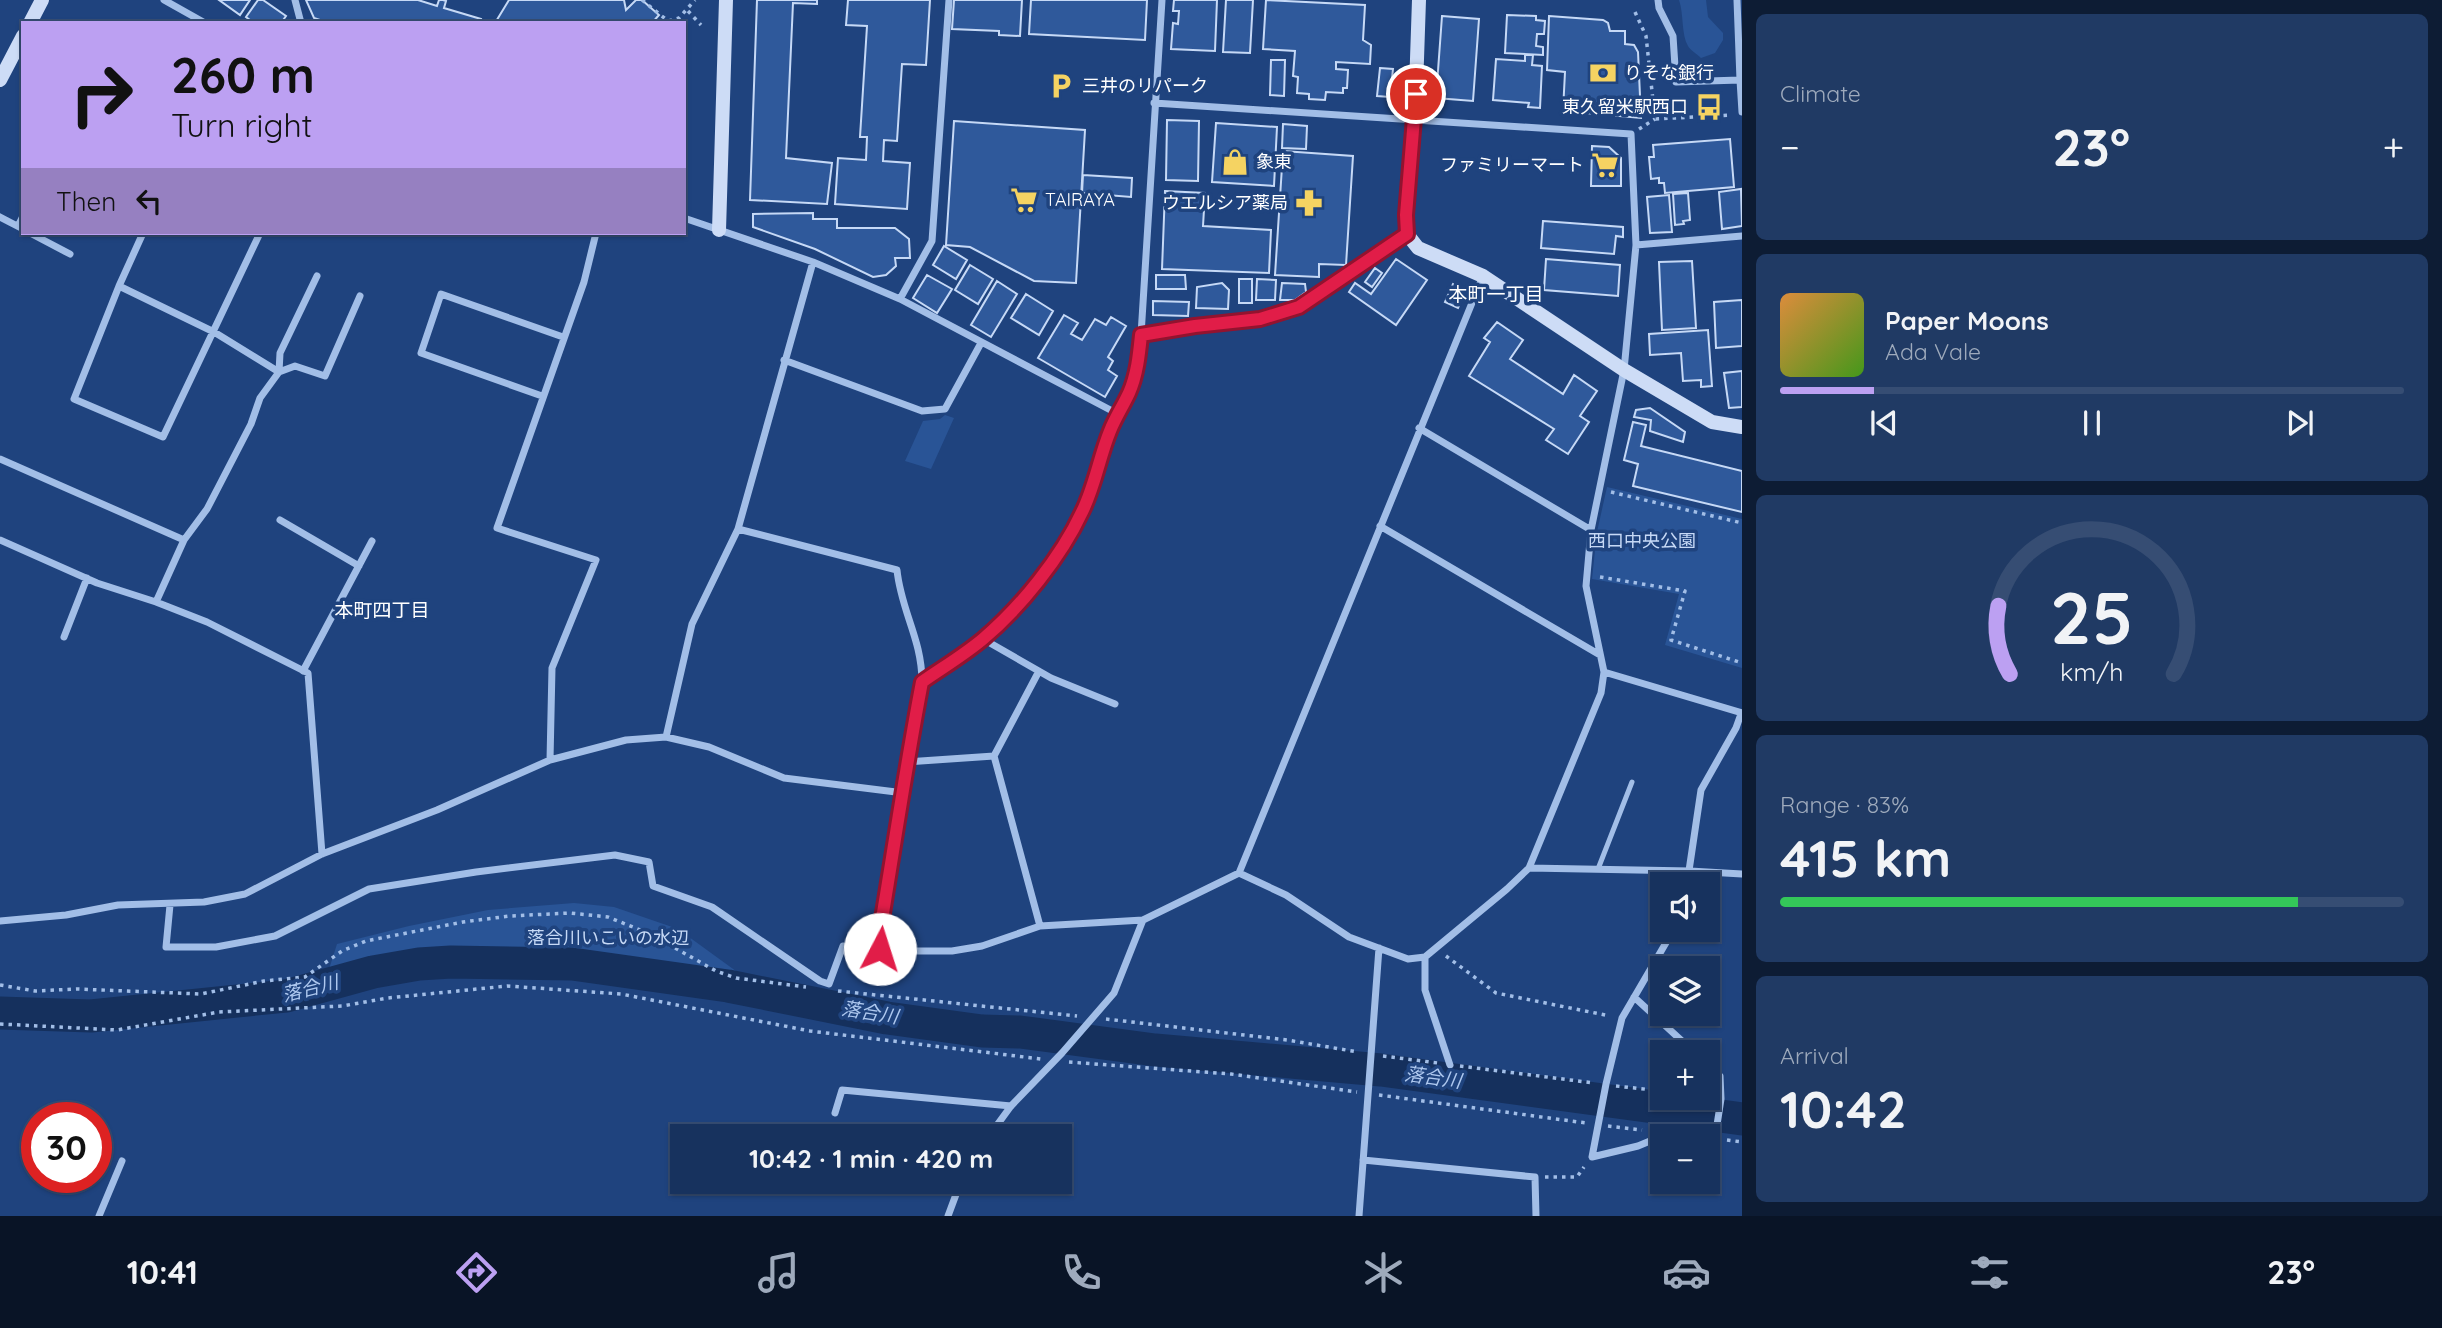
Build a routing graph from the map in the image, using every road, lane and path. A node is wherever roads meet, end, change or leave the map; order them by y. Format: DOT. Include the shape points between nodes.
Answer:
graph roads {
  1 [pos="42,0"];
  2 [pos="164,0"];
  3 [pos="295,0"];
  4 [pos="642,0"];
  5 [pos="695,0"];
  6 [pos="726,0"];
  7 [pos="949,0"];
  8 [pos="1162,0"];
  9 [pos="1419,0"];
  10 [pos="1658,0"];
  11 [pos="1737,0"];
  12 [pos="688,10"];
  13 [pos="31,21"];
  14 [pos="201,21"];
  15 [pos="300,21"];
  16 [pos="701,25"];
  17 [pos="21,40"];
  18 [pos="0,80"];
  19 [pos="1741,80"];
  20 [pos="1154,103"];
  21 [pos="1742,112"];
  22 [pos="1415,118"];
  23 [pos="1655,119"];
  24 [pos="1631,134"];
  25 [pos="0,217"];
  26 [pos="686,219"];
  27 [pos="20,228"];
  28 [pos="719,230"];
  29 [pos="1407,234"];
  30 [pos="34,235"];
  31 [pos="143,235"];
  32 [pos="259,235"];
  33 [pos="596,235"];
  34 [pos="1742,236"];
  35 [pos="1636,245"];
  36 [pos="70,254"];
  37 [pos="813,262"];
  38 [pos="317,276"];
  39 [pos="1483,276"];
  40 [pos="119,286"];
  41 [pos="360,296"];
  42 [pos="900,299"];
  43 [pos="214,332"];
  44 [pos="1141,335"];
  45 [pos="563,337"];
  46 [pos="981,343"];
  47 [pos="784,360"];
  48 [pos="1625,370"];
  49 [pos="279,372"];
  50 [pos="542,396"];
  51 [pos="1118,414"];
  52 [pos="1742,427"];
  53 [pos="1419,428"];
  54 [pos="0,459"];
  55 [pos="1608,501"];
  56 [pos="280,520"];
  57 [pos="1742,523"];
  58 [pos="1380,526"];
  59 [pos="738,529"];
  60 [pos="1591,530"];
  61 [pos="0,540"];
  62 [pos="184,540"];
  63 [pos="372,541"];
  64 [pos="359,566"];
  65 [pos="1595,576"];
  66 [pos="87,578"];
  67 [pos="156,602"];
  68 [pos="65,637"];
  69 [pos="982,639"];
  70 [pos="1600,655"];
  71 [pos="1742,663"];
  72 [pos="303,671"];
  73 [pos="1039,671"];
  74 [pos="1604,672"];
  75 [pos="922,682"];
  76 [pos="1115,705"];
  77 [pos="1742,713"];
  78 [pos="1739,728"];
  79 [pos="666,737"];
  80 [pos="994,756"];
  81 [pos="550,760"];
  82 [pos="906,762"];
  83 [pos="1632,782"];
  84 [pos="904,793"];
  85 [pos="322,854"];
  86 [pos="1530,868"];
  87 [pos="1598,869"];
  88 [pos="1690,871"];
  89 [pos="1239,873"];
  90 [pos="1742,874"];
  91 [pos="170,905"];
  92 [pos="1143,920"];
  93 [pos="0,921"];
  94 [pos="1040,926"];
  95 [pos="1666,942"];
  96 [pos="1379,948"];
  97 [pos="1436,948"];
  98 [pos="880,949"];
  99 [pos="1425,957"];
  100 [pos="0,985"];
  101 [pos="808,987"];
  102 [pos="834,990"];
  103 [pos="1634,997"];
  104 [pos="1094,1017"];
  105 [pos="1622,1018"];
  106 [pos="0,1024"];
  107 [pos="1681,1040"];
  108 [pos="1370,1056"];
  109 [pos="1054,1061"];
  110 [pos="1450,1065"];
  111 [pos="1606,1087"];
  112 [pos="1650,1090"];
  113 [pos="1367,1092"];
  114 [pos="1011,1106"];
  115 [pos="835,1113"];
  116 [pos="1598,1122"];
  117 [pos="998,1124"];
  118 [pos="1650,1132"];
  119 [pos="1650,1141"];
  120 [pos="1592,1157"];
  121 [pos="1363,1160"];
  122 [pos="122,1161"];
  123 [pos="1535,1177"];
  124 [pos="956,1194"];
  125 [pos="99,1216"];
  126 [pos="948,1216"];
  127 [pos="1359,1216"];
  128 [pos="1536,1216"];
  1 -- 13 [label="street"];
  2 -- 14 [label="street"];
  3 -- 15 [label="street"];
  4 -- 12 [label="path" via="668,21"];
  5 -- 12 [label="path"];
  6 -- 28 [label="street"];
  7 -- 42 [label="street" via="932,241"];
  8 -- 20 [label="street"];
  9 -- 22 [label="street"];
  10 -- 19 [label="street" via="1673,36 1676,82"];
  11 -- 19 [label="street"];
  12 -- 16 [label="path"];
  17 -- 18 [label="street"];
  19 -- 21 [label="street"];
  20 -- 22 [label="street"];
  20 -- 44 [label="street"];
  22 -- 24 [label="street"];
  22 -- 29 [label="street"];
  23 -- 24 [label="path"];
  24 -- 35 [label="street"];
  25 -- 27 [label="street"];
  26 -- 28 [label="street"];
  28 -- 37 [label="street"];
  29 -- 39 [label="street" via="1418,248"];
  29 -- 44 [label="street" via="1299,307 1260,319"];
  30 -- 36 [label="street"];
  31 -- 40 [label="street"];
  32 -- 43 [label="street"];
  33 -- 45 [label="street"];
  34 -- 35 [label="street"];
  35 -- 48 [label="street"];
  37 -- 42 [label="street"];
  37 -- 47 [label="street"];
  38 -- 49 [label="street" via="280,353"];
  39 -- 48 [label="street"];
  39 -- 53 [label="street"];
  40 -- 43 [label="street"];
  40 -- 43 [label="street" via="74,399 163,438"];
  41 -- 49 [label="street" via="325,376 295,366"];
  42 -- 46 [label="street"];
  43 -- 49 [label="street"];
  44 -- 51 [label="street" via="1138,363"];
  45 -- 50 [label="street"];
  45 -- 50 [label="street" via="441,295 421,353"];
  46 -- 47 [label="street" via="945,409 922,411"];
  46 -- 51 [label="street"];
  47 -- 59 [label="street"];
  48 -- 52 [label="street" via="1712,422"];
  48 -- 60 [label="street"];
  49 -- 62 [label="street" via="260,398 207,509"];
  50 -- 81 [label="street" via="497,528 596,560 552,668"];
  51 -- 69 [label="street" via="1082,512 1067,539 1033,587"];
  53 -- 58 [label="street"];
  53 -- 60 [label="street"];
  54 -- 62 [label="street"];
  55 -- 57 [label="path" via="1610,491"];
  56 -- 64 [label="street"];
  58 -- 70 [label="street"];
  58 -- 89 [label="street"];
  59 -- 75 [label="street" via="897,569 904,606 916,635"];
  59 -- 79 [label="street" via="692,624"];
  60 -- 70 [label="street" via="1587,586"];
  61 -- 66 [label="street"];
  62 -- 67 [label="street"];
  63 -- 64 [label="street"];
  64 -- 72 [label="street"];
  65 -- 71 [label="path" via="1685,591 1671,640"];
  66 -- 67 [label="street"];
  66 -- 68 [label="street"];
  67 -- 72 [label="street" via="207,622"];
  69 -- 73 [label="street"];
  69 -- 75 [label="street"];
  70 -- 74 [label="street"];
  72 -- 85 [label="street" via="308,673 312,711"];
  73 -- 76 [label="street"];
  73 -- 80 [label="street"];
  74 -- 77 [label="street"];
  74 -- 86 [label="street" via="1601,693"];
  75 -- 82 [label="street"];
  77 -- 78 [label="street"];
  78 -- 88 [label="street" via="1701,790"];
  79 -- 81 [label="street" via="626,740"];
  79 -- 84 [label="street" via="709,747 784,778"];
  80 -- 82 [label="street"];
  80 -- 94 [label="street"];
  81 -- 85 [label="street" via="438,810"];
  82 -- 84 [label="street"];
  83 -- 87 [label="lane"];
  84 -- 98 [label="street"];
  85 -- 91 [label="street" via="245,894"];
  86 -- 87 [label="street"];
  86 -- 97 [label="street"];
  87 -- 88 [label="street"];
  88 -- 90 [label="street"];
  89 -- 92 [label="street"];
  89 -- 96 [label="street" via="1286,895 1349,937"];
  91 -- 93 [label="street" via="118,905"];
  91 -- 98 [label="street" via="166,947 216,947 275,936 369,889 615,855 649,862 653,886 712,907 820,981 829,984 843,946"];
  92 -- 94 [label="street"];
  92 -- 104 [label="street" via="1114,993"];
  94 -- 98 [label="street" via="952,951"];
  95 -- 103 [label="street"];
  96 -- 99 [label="street" via="1408,959"];
  96 -- 108 [label="street"];
  97 -- 99 [label="street"];
  97 -- 105 [label="path" via="1496,993"];
  99 -- 110 [label="street" via="1425,990"];
  100 -- 101 [label="path" via="201,994 305,977 342,951 366,941 510,916 570,913 608,916 736,978"];
  102 -- 104 [label="path"];
  103 -- 105 [label="street"];
  103 -- 107 [label="street"];
  104 -- 108 [label="path" via="1287,1040"];
  104 -- 109 [label="street"];
  105 -- 111 [label="street"];
  106 -- 109 [label="path" via="117,1030 219,1012 342,1006 507,986 621,994 810,1031"];
  108 -- 110 [label="path"];
  108 -- 113 [label="street"];
  109 -- 113 [label="path" via="1231,1074"];
  109 -- 114 [label="street"];
  110 -- 111 [label="path"];
  111 -- 112 [label="path"];
  111 -- 116 [label="street"];
  113 -- 116 [label="path"];
  113 -- 121 [label="street"];
  114 -- 115 [label="street" via="842,1090"];
  114 -- 117 [label="street"];
  116 -- 118 [label="path"];
  116 -- 120 [label="street"];
  119 -- 120 [label="street"];
  120 -- 123 [label="path" via="1577,1177"];
  121 -- 123 [label="street"];
  121 -- 127 [label="street"];
  122 -- 125 [label="street"];
  123 -- 128 [label="street"];
  124 -- 126 [label="street"];
}
